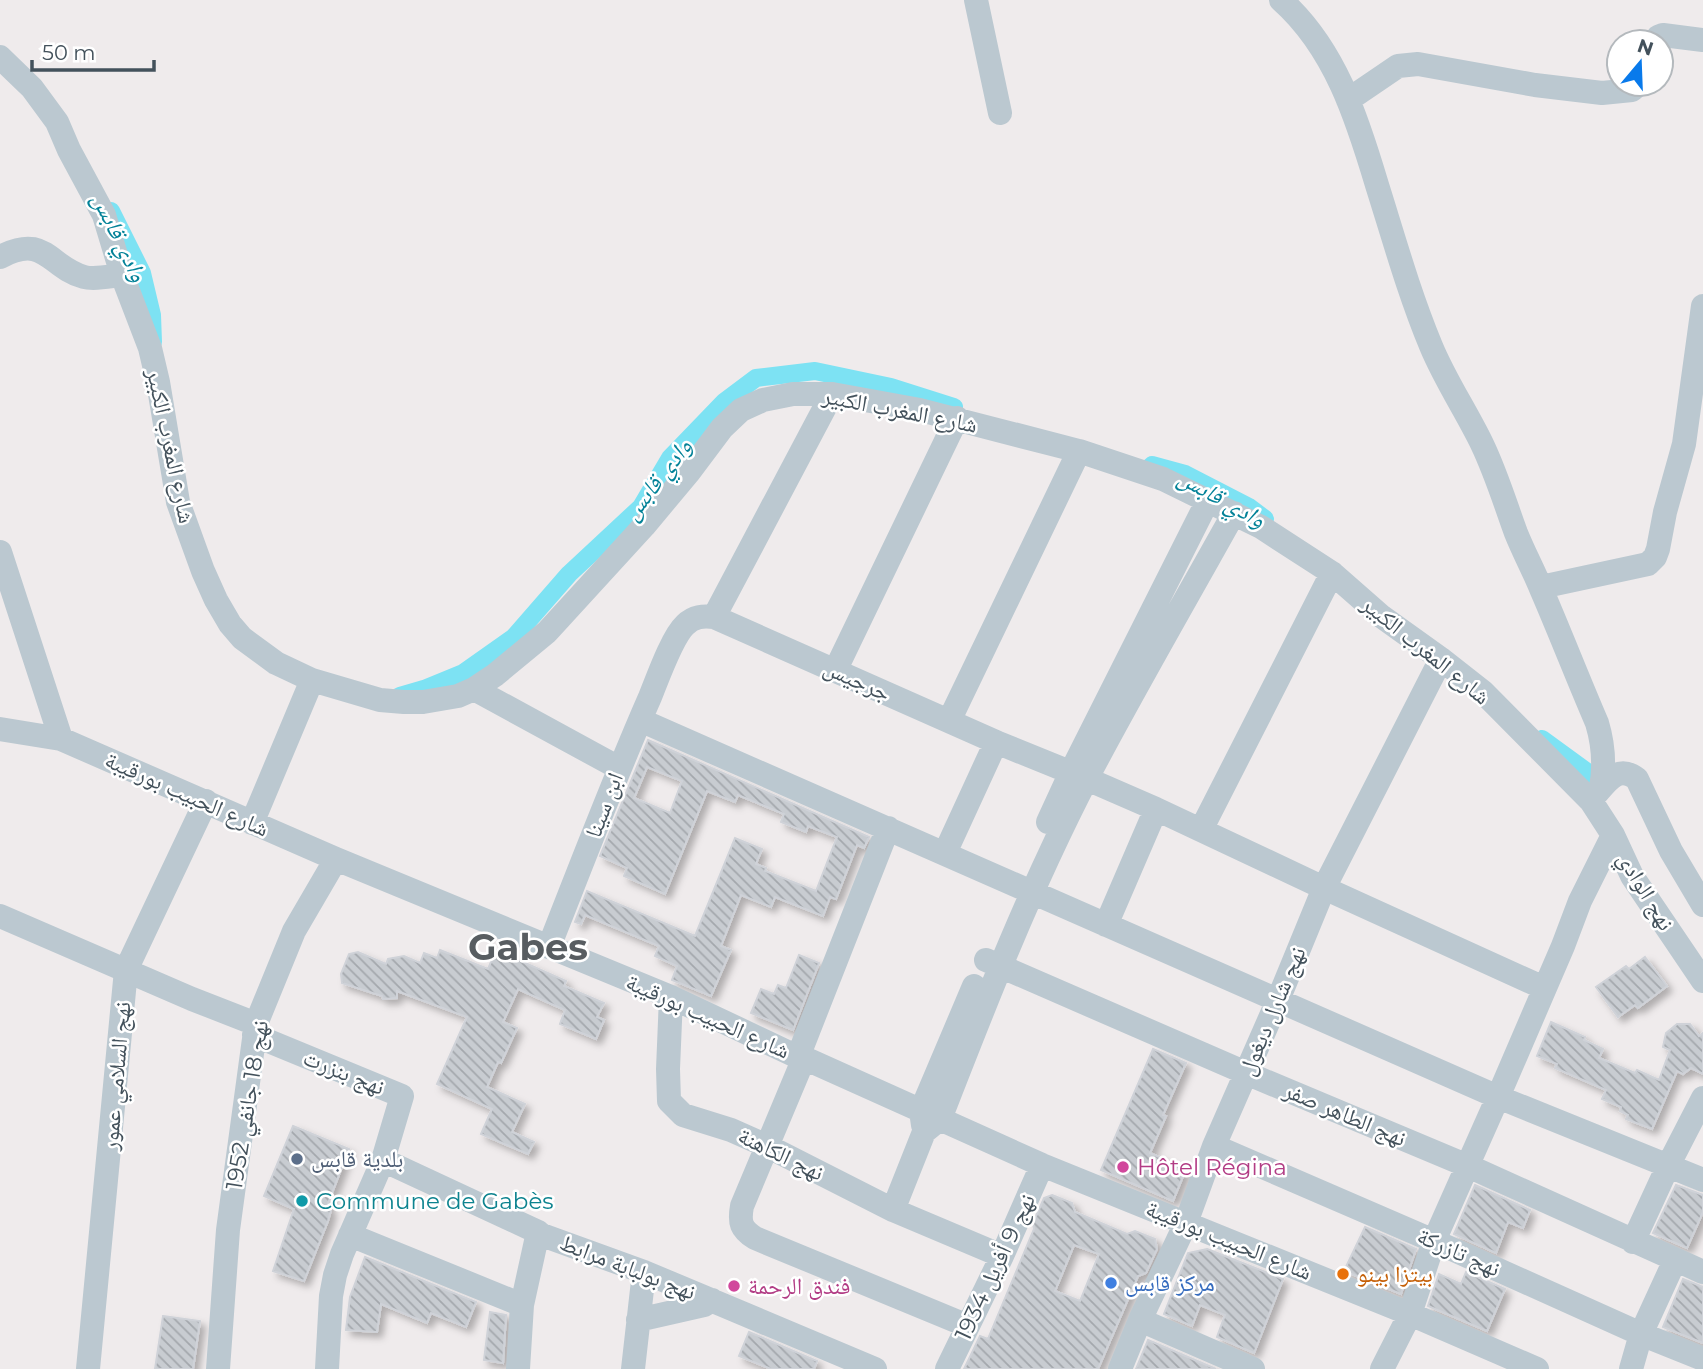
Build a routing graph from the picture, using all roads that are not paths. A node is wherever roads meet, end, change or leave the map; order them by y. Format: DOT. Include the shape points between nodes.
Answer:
graph roads {
  1 [pos="976,0"];
  2 [pos="1281,0"];
  3 [pos="1675,36"];
  4 [pos="1703,40"];
  5 [pos="0,57"];
  6 [pos="1605,93"];
  7 [pos="1348,100"];
  8 [pos="1000,113"];
  9 [pos="0,257"];
  10 [pos="122,275"];
  11 [pos="1703,306"];
  12 [pos="832,394"];
  13 [pos="957,418"];
  14 [pos="1079,451"];
  15 [pos="1208,500"];
  16 [pos="1234,513"];
  17 [pos="0,552"];
  18 [pos="1332,573"];
  19 [pos="1541,587"];
  20 [pos="714,617"];
  21 [pos="1441,659"];
  22 [pos="835,671"];
  23 [pos="313,680"];
  24 [pos="474,689"];
  25 [pos="640,720"];
  26 [pos="949,720"];
  27 [pos="0,729"];
  28 [pos="61,739"];
  29 [pos="996,742"];
  30 [pos="619,768"];
  31 [pos="1079,775"];
  32 [pos="1596,794"];
  33 [pos="206,801"];
  34 [pos="1156,809"];
  35 [pos="252,823"];
  36 [pos="888,828"];
  37 [pos="1201,830"];
  38 [pos="1614,835"];
  39 [pos="945,853"];
  40 [pos="336,859"];
  41 [pos="1324,888"];
  42 [pos="1026,889"];
  43 [pos="1703,905"];
  44 [pos="0,916"];
  45 [pos="1106,925"];
  46 [pos="549,947"];
  47 [pos="993,963"];
  48 [pos="126,970"];
  49 [pos="1703,981"];
  50 [pos="1544,988"];
  51 [pos="671,997"];
  52 [pos="1278,1000"];
  53 [pos="255,1030"];
  54 [pos="801,1057"];
  55 [pos="1246,1073"];
  56 [pos="1498,1097"];
  57 [pos="1703,1098"];
  58 [pos="928,1121"];
  59 [pos="767,1146"];
  60 [pos="1214,1146"];
  61 [pos="383,1160"];
  62 [pos="1042,1165"];
  63 [pos="1468,1166"];
  64 [pos="1668,1166"];
  65 [pos="1703,1180"];
  66 [pos="893,1210"];
  67 [pos="1186,1223"];
  68 [pos="538,1232"];
  69 [pos="350,1235"];
  70 [pos="1434,1241"];
  71 [pos="1633,1242"];
  72 [pos="1002,1256"];
  73 [pos="1675,1260"];
  74 [pos="644,1272"];
  75 [pos="1703,1272"];
  76 [pos="712,1300"];
  77 [pos="522,1305"];
  78 [pos="1410,1314"];
  79 [pos="638,1320"];
  80 [pos="1140,1320"];
  81 [pos="968,1326"];
  82 [pos="1641,1334"];
  83 [pos="1703,1359"];
  84 [pos="88,1369"];
  85 [pos="218,1369"];
  86 [pos="327,1369"];
  87 [pos="519,1369"];
  88 [pos="633,1369"];
  89 [pos="875,1369"];
  90 [pos="947,1369"];
  91 [pos="1120,1369"];
  92 [pos="1253,1369"];
  93 [pos="1382,1369"];
  94 [pos="1537,1369"];
  95 [pos="1631,1369"];
  1 -- 8 [label="street"];
  2 -- 7 [label="street" via="1317,41"];
  3 -- 4 [label="street"];
  5 -- 10 [label="street, شارع المغرب الكبير" via="32,88 57,122 104,215"];
  6 -- 7 [label="street" via="1418,64 1398,66"];
  7 -- 19 [label="street" via="1432,348 1483,444"];
  9 -- 10 [label="street" via="37,249 86,278"];
  10 -- 23 [label="street, شارع المغرب الكبير" via="150,348 178,502 216,600 243,638 276,663"];
  11 -- 19 [label="street" via="1684,444 1655,557 1648,565"];
  12 -- 13 [label="street, شارع المغرب الكبير"];
  12 -- 20 [label="street"];
  12 -- 24 [label="street, شارع المغرب الكبير" via="793,394 741,410 547,632"];
  13 -- 14 [label="street, شارع المغرب الكبير"];
  13 -- 22 [label="street"];
  14 -- 15 [label="street, شارع المغرب الكبير"];
  14 -- 26 [label="street"];
  15 -- 16 [label="street, شارع المغرب الكبير"];
  15 -- 31 [label="street"];
  16 -- 18 [label="street, شارع المغرب الكبير"];
  16 -- 31 [label="street"];
  17 -- 28 [label="street"];
  18 -- 21 [label="street, شارع المغرب الكبير"];
  18 -- 37 [label="street"];
  19 -- 32 [label="street" via="1600,732 1604,757"];
  20 -- 22 [label="street, جرجيس"];
  20 -- 25 [label="street, ابن سينا" via="699,616 685,624"];
  21 -- 32 [label="street, شارع المغرب الكبير"];
  21 -- 41 [label="street, نهج شارل ديغول"];
  22 -- 26 [label="street, جرجيس"];
  23 -- 24 [label="street, شارع المغرب الكبير" via="404,702 443,699"];
  23 -- 35 [label="street"];
  24 -- 30 [label="street"];
  25 -- 30 [label="street, ابن سينا"];
  25 -- 36 [label="street"];
  26 -- 29 [label="street, جرجيس"];
  27 -- 28 [label="street, شارع الحبيب بورقيبة"];
  28 -- 33 [label="street, شارع الحبيب بورقيبة"];
  29 -- 31 [label="street, جرجيس"];
  29 -- 39 [label="street"];
  30 -- 46 [label="street, ابن سينا"];
  31 -- 34 [label="street, جرجيس"];
  31 -- 42 [label="street"];
  32 -- 38 [label="street, شارع المغرب الكبير"];
  32 -- 43 [label="street" via="1616,774 1637,779"];
  33 -- 35 [label="street, شارع الحبيب بورقيبة"];
  33 -- 48 [label="street, نهج السلامي عمور"];
  34 -- 37 [label="street, جرجيس"];
  34 -- 45 [label="street"];
  35 -- 40 [label="street, شارع الحبيب بورقيبة"];
  36 -- 39 [label="street"];
  36 -- 54 [label="street"];
  37 -- 41 [label="street, جرجيس"];
  38 -- 49 [label="street, نهج الوادي" via="1632,876"];
  38 -- 50 [label="street"];
  39 -- 42 [label="street"];
  40 -- 46 [label="street, شارع الحبيب بورقيبة"];
  40 -- 53 [label="street, نهج 18 جانفي 1952" via="294,931"];
  41 -- 50 [label="street, جرجيس"];
  41 -- 52 [label="street, نهج شارل ديغول"];
  42 -- 45 [label="street"];
  42 -- 47 [label="street"];
  44 -- 48 [label="street, نهج بنزرت"];
  45 -- 52 [label="street"];
  46 -- 51 [label="street, شارع الحبيب بورقيبة"];
  47 -- 55 [label="street, نهج الطاهر صفر"];
  47 -- 58 [label="street"];
  48 -- 53 [label="street, نهج بنزرت"];
  48 -- 84 [label="street, نهج السلامي عمور"];
  50 -- 56 [label="street"];
  51 -- 54 [label="street, شارع الحبيب بورقيبة"];
  51 -- 59 [label="street, نهج الكاهنة" via="669,1101 683,1115"];
  52 -- 55 [label="street, نهج شارل ديغول"];
  52 -- 56 [label="street"];
  53 -- 61 [label="street, نهج بنزرت" via="402,1096"];
  53 -- 85 [label="street, نهج 18 جانفي 1952" via="229,1230"];
  54 -- 58 [label="street, شارع الحبيب بورقيبة"];
  54 -- 59 [label="street"];
  55 -- 60 [label="street, نهج شارل ديغول"];
  55 -- 63 [label="street, نهج الطاهر صفر"];
  56 -- 63 [label="street"];
  56 -- 64 [label="street"];
  57 -- 64 [label="street"];
  58 -- 62 [label="street, شارع الحبيب بورقيبة"];
  58 -- 66 [label="street"];
  59 -- 66 [label="street, نهج الكاهنة"];
  59 -- 81 [label="street" via="742,1206 741,1224 747,1232"];
  60 -- 67 [label="street, نهج شارل ديغول"];
  60 -- 70 [label="street, نهج تازركة"];
  61 -- 68 [label="street, نهج بولبابة مرابط"];
  61 -- 69 [label="street, نهج بنزرت"];
  62 -- 67 [label="street, شارع الحبيب بورقيبة"];
  62 -- 72 [label="street, نهج 9 أفريل 1934"];
  63 -- 70 [label="street"];
  63 -- 71 [label="street, نهج الطاهر صفر"];
  64 -- 65 [label="street"];
  64 -- 71 [label="street"];
  66 -- 72 [label="street, نهج الكاهنة"];
  67 -- 78 [label="street, شارع الحبيب بورقيبة"];
  67 -- 80 [label="street, نهج شارل ديغول"];
  68 -- 74 [label="street, نهج بولبابة مرابط"];
  68 -- 77 [label="street"];
  69 -- 77 [label="street"];
  69 -- 86 [label="street, نهج بنزرت" via="331,1296"];
  70 -- 78 [label="street"];
  70 -- 82 [label="street, نهج تازركة"];
  71 -- 73 [label="street, نهج الطاهر صفر"];
  72 -- 81 [label="street, نهج 9 أفريل 1934"];
  73 -- 75 [label="street, نهج الطاهر صفر"];
  73 -- 82 [label="street"];
  74 -- 76 [label="street, نهج بولبابة مرابط"];
  74 -- 79 [label="street"];
  76 -- 79 [label="street"];
  76 -- 89 [label="street, نهج بولبابة مرابط"];
  77 -- 87 [label="street"];
  78 -- 93 [label="street"];
  78 -- 94 [label="street, شارع الحبيب بورقيبة"];
  79 -- 88 [label="street"];
  80 -- 91 [label="street, نهج شارل ديغول"];
  80 -- 92 [label="street"];
  81 -- 90 [label="street, نهج 9 أفريل 1934"];
  82 -- 83 [label="street, نهج تازركة"];
  82 -- 95 [label="street"];
}
